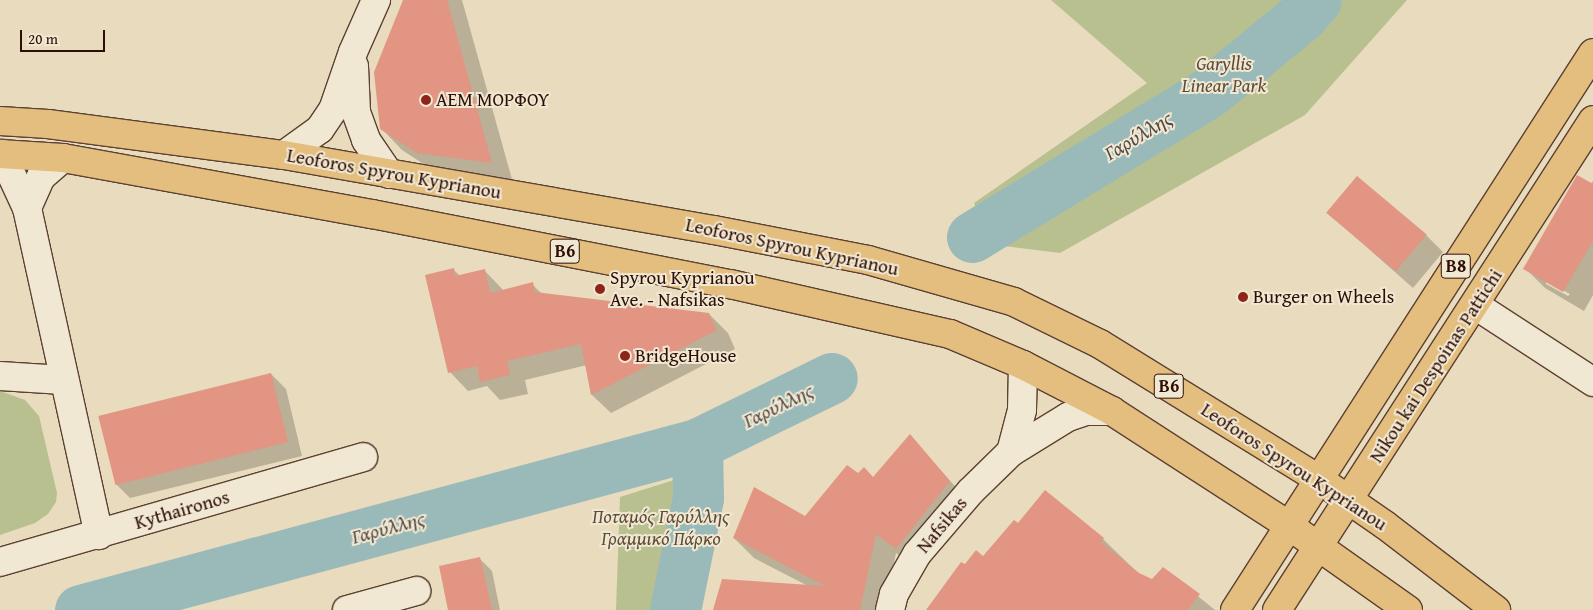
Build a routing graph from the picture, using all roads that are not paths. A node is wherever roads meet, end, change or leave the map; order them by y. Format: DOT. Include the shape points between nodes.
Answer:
graph roads {
  1 [pos="376,0"];
  2 [pos="353,52"];
  3 [pos="1593,53"];
  4 [pos="1593,120"];
  5 [pos="0,121"];
  6 [pos="1,154"];
  7 [pos="284,155"];
  8 [pos="63,158"];
  9 [pos="389,174"];
  10 [pos="28,208"];
  11 [pos="1475,305"];
  12 [pos="1024,365"];
  13 [pos="0,376"];
  14 [pos="63,380"];
  15 [pos="1593,382"];
  16 [pos="1112,411"];
  17 [pos="1011,452"];
  18 [pos="363,457"];
  19 [pos="1320,480"];
  20 [pos="1349,500"];
  21 [pos="1288,525"];
  22 [pos="99,535"];
  23 [pos="1319,546"];
  24 [pos="0,562"];
  25 [pos="416,591"];
  26 [pos="347,610"];
  27 [pos="890,610"];
  28 [pos="1235,610"];
  29 [pos="1277,610"];
  30 [pos="1408,610"];
  31 [pos="1496,610"];
  1 -- 2 [label="street"];
  2 -- 7 [label="street" via="333,110 324,123"];
  2 -- 9 [label="street" via="356,112 366,140"];
  3 -- 19 [label="main road, Nikou kai Despoinas Pattichi / B8"];
  4 -- 11 [label="main road, Nikou kai Despoinas Pattichi / B8"];
  5 -- 7 [label="main road, Leoforos Spyrou Kyprianou / B6" via="48,124"];
  6 -- 8 [label="main road, B6"];
  6 -- 10 [label="street"];
  7 -- 9 [label="main road, Leoforos Spyrou Kyprianou / B6"];
  8 -- 10 [label="street" via="41,177"];
  8 -- 12 [label="main road, B6" via="730,284 950,334"];
  9 -- 19 [label="main road, Leoforos Spyrou Kyprianou / B6" via="868,260 1014,302 1100,344"];
  10 -- 14 [label="street"];
  11 -- 15 [label="street"];
  11 -- 20 [label="main road, Nikou kai Despoinas Pattichi / B8"];
  12 -- 16 [label="main road, B6"];
  12 -- 17 [label="street" via="1022,410"];
  13 -- 14 [label="street"];
  14 -- 22 [label="street"];
  16 -- 17 [label="street, Nafsikas" via="1086,412 1068,417"];
  16 -- 21 [label="main road, B6"];
  17 -- 27 [label="street, Nafsikas" via="917,554 894,594"];
  18 -- 22 [label="street, Kythaironos"];
  19 -- 20 [label="main road, Leoforos Spyrou Kyprianou / B6"];
  19 -- 21 [label="main road, Nikou kai Despoinas Pattichi / B8"];
  20 -- 23 [label="main road, Nikou kai Despoinas Pattichi / B8"];
  20 -- 31 [label="main road, Leoforos Spyrou Kyprianou / B6"];
  21 -- 23 [label="main road, B6"];
  21 -- 28 [label="main road, Nikou kai Despoinas Pattichi / B8"];
  22 -- 24 [label="street, Kythaironos"];
  23 -- 29 [label="main road, Nikou kai Despoinas Pattichi / B8"];
  23 -- 30 [label="main road, B6"];
  25 -- 26 [label="street"];
}
